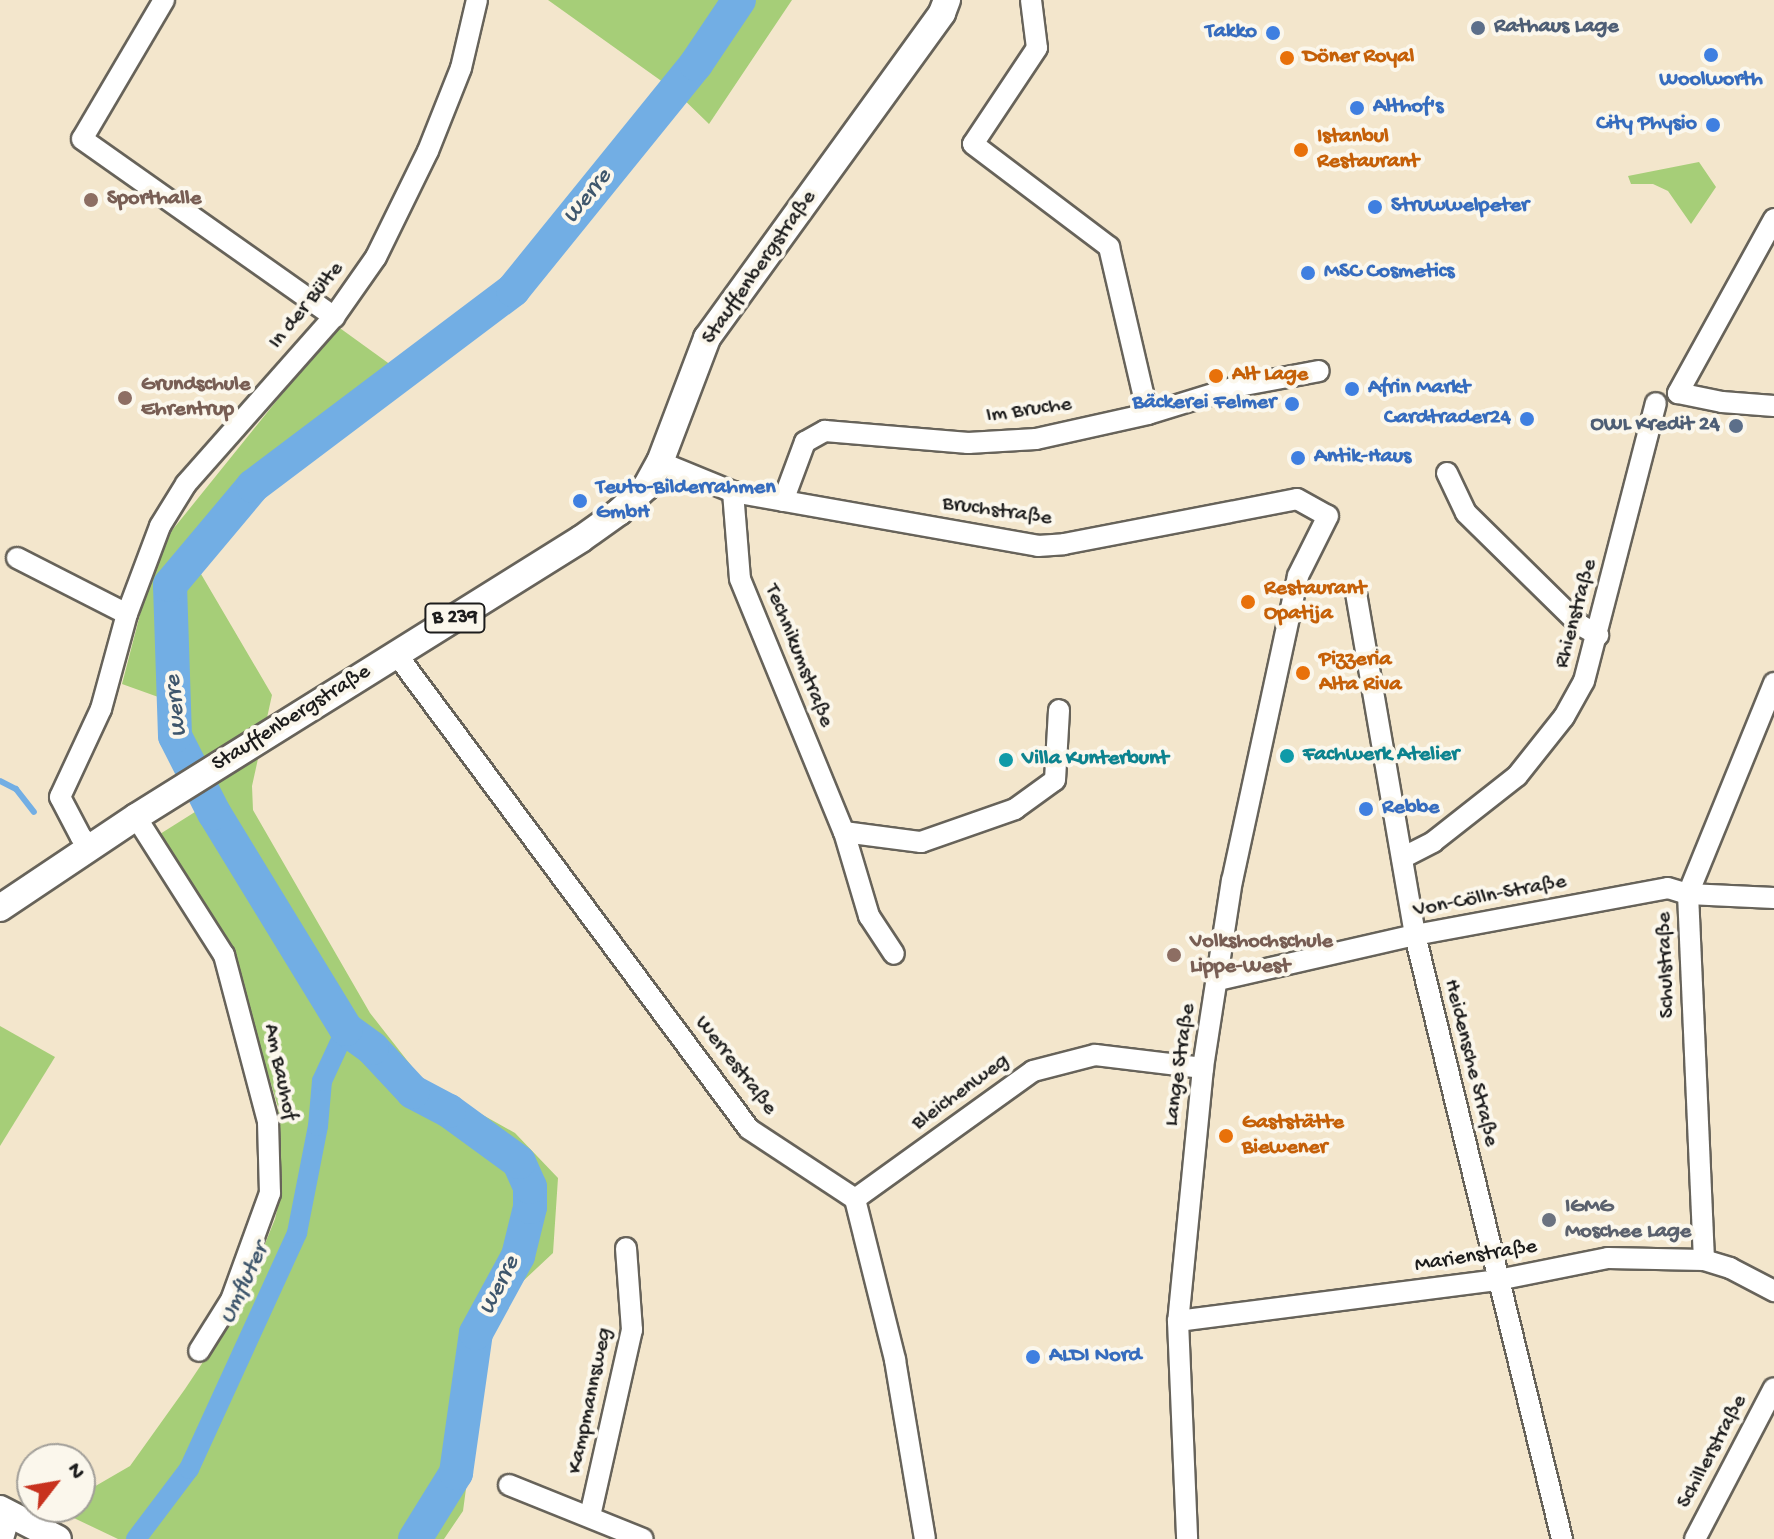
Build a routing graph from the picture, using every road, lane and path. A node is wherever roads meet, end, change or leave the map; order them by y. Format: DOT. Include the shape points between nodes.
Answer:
graph roads {
  1 [pos="164,0"];
  2 [pos="477,0"];
  3 [pos="947,0"];
  4 [pos="1031,0"];
  5 [pos="1774,219"];
  6 [pos="334,317"];
  7 [pos="1319,371"];
  8 [pos="1656,403"];
  9 [pos="1774,406"];
  10 [pos="1148,414"];
  11 [pos="660,462"];
  12 [pos="1447,473"];
  13 [pos="733,492"];
  14 [pos="783,501"];
  15 [pos="1328,516"];
  16 [pos="17,558"];
  17 [pos="1356,593"];
  18 [pos="127,614"];
  19 [pos="1598,635"];
  20 [pos="397,655"];
  21 [pos="1774,683"];
  22 [pos="1059,710"];
  23 [pos="136,817"];
  24 [pos="844,832"];
  25 [pos="91,847"];
  26 [pos="1402,858"];
  27 [pos="1688,894"];
  28 [pos="1774,898"];
  29 [pos="0,908"];
  30 [pos="1415,935"];
  31 [pos="894,954"];
  32 [pos="1218,980"];
  33 [pos="1203,1068"];
  34 [pos="855,1199"];
  35 [pos="626,1248"];
  36 [pos="1704,1260"];
  37 [pos="1498,1280"];
  38 [pos="1774,1291"];
  39 [pos="1178,1321"];
  40 [pos="199,1351"];
  41 [pos="1774,1388"];
  42 [pos="509,1485"];
  43 [pos="590,1516"];
  44 [pos="4,1521"];
  45 [pos="58,1539"];
  46 [pos="643,1539"];
  47 [pos="925,1539"];
  48 [pos="1187,1539"];
  49 [pos="1562,1539"];
  50 [pos="1695,1539"];
  1 -- 6 [label="street" via="82,139"];
  2 -- 6 [label="street, In der Bülte" via="461,68 428,151 376,257"];
  3 -- 11 [label="main road, Stauffenbergstraße / B 239" via="707,338"];
  4 -- 10 [label="street" via="1037,48 973,144 1109,247"];
  5 -- 9 [label="street" via="1678,393"];
  6 -- 18 [label="street, In der Bülte" via="186,484 160,526"];
  7 -- 10 [label="street, Im Bruche" via="1239,386"];
  8 -- 19 [label="street, Rhienstraße"];
  10 -- 14 [label="street, Im Bruche" via="1036,439 968,443 825,431 805,442"];
  11 -- 13 [label="street, Bruchstraße"];
  11 -- 20 [label="main road, Stauffenbergstraße / B 239" via="646,487 619,512"];
  12 -- 19 [label="street" via="1466,513 1580,625"];
  13 -- 14 [label="street, Bruchstraße"];
  13 -- 24 [label="street, Technikumstraße" via="740,579"];
  14 -- 15 [label="street, Bruchstraße" via="1038,546 1297,499"];
  15 -- 32 [label="street, Lange Straße" via="1298,576 1232,880"];
  16 -- 18 [label="street"];
  17 -- 26 [label="street, Heidensche Straße"];
  18 -- 25 [label="street, In der Bülte" via="101,709 60,797"];
  19 -- 26 [label="street, Rhienstraße" via="1584,681 1564,717 1517,776 1433,842"];
  20 -- 23 [label="main road, Stauffenbergstraße / B 239"];
  20 -- 34 [label="street, Werrestraße" via="749,1129"];
  21 -- 27 [label="street, Schulstraße"];
  22 -- 24 [label="street" via="1055,780 1015,809 921,842"];
  23 -- 25 [label="main road, B 239"];
  23 -- 40 [label="street, Am Bauhof" via="224,955 268,1122 270,1193 231,1300"];
  24 -- 31 [label="street, Technikumstraße" via="869,916"];
  25 -- 29 [label="main road, B 239"];
  26 -- 30 [label="street, Heidensche Straße"];
  27 -- 28 [label="street, Von-Cölln-Straße"];
  27 -- 30 [label="street, Von-Cölln-Straße" via="1668,888"];
  27 -- 36 [label="street, Schulstraße"];
  30 -- 32 [label="street, Von-Cölln-Straße"];
  30 -- 37 [label="street, Heidensche Straße"];
  32 -- 33 [label="street, Lange Straße"];
  33 -- 34 [label="street, Bleichenweg" via="1095,1055 1033,1071"];
  33 -- 39 [label="street, Lange Straße"];
  34 -- 47 [label="street" via="895,1360"];
  35 -- 43 [label="street, Kampmannsweg" via="632,1330"];
  36 -- 37 [label="street, Marienstraße" via="1608,1258"];
  36 -- 38 [label="street, Marienstraße"];
  37 -- 39 [label="street, Marienstraße"];
  37 -- 49 [label="street, Heidensche Straße"];
  39 -- 48 [label="street, Lange Straße"];
  41 -- 50 [label="street, Schillerstraße"];
  42 -- 43 [label="street, Kampmannsweg"];
  43 -- 46 [label="street, Kampmannsweg"];
  44 -- 45 [label="main road"];
}
